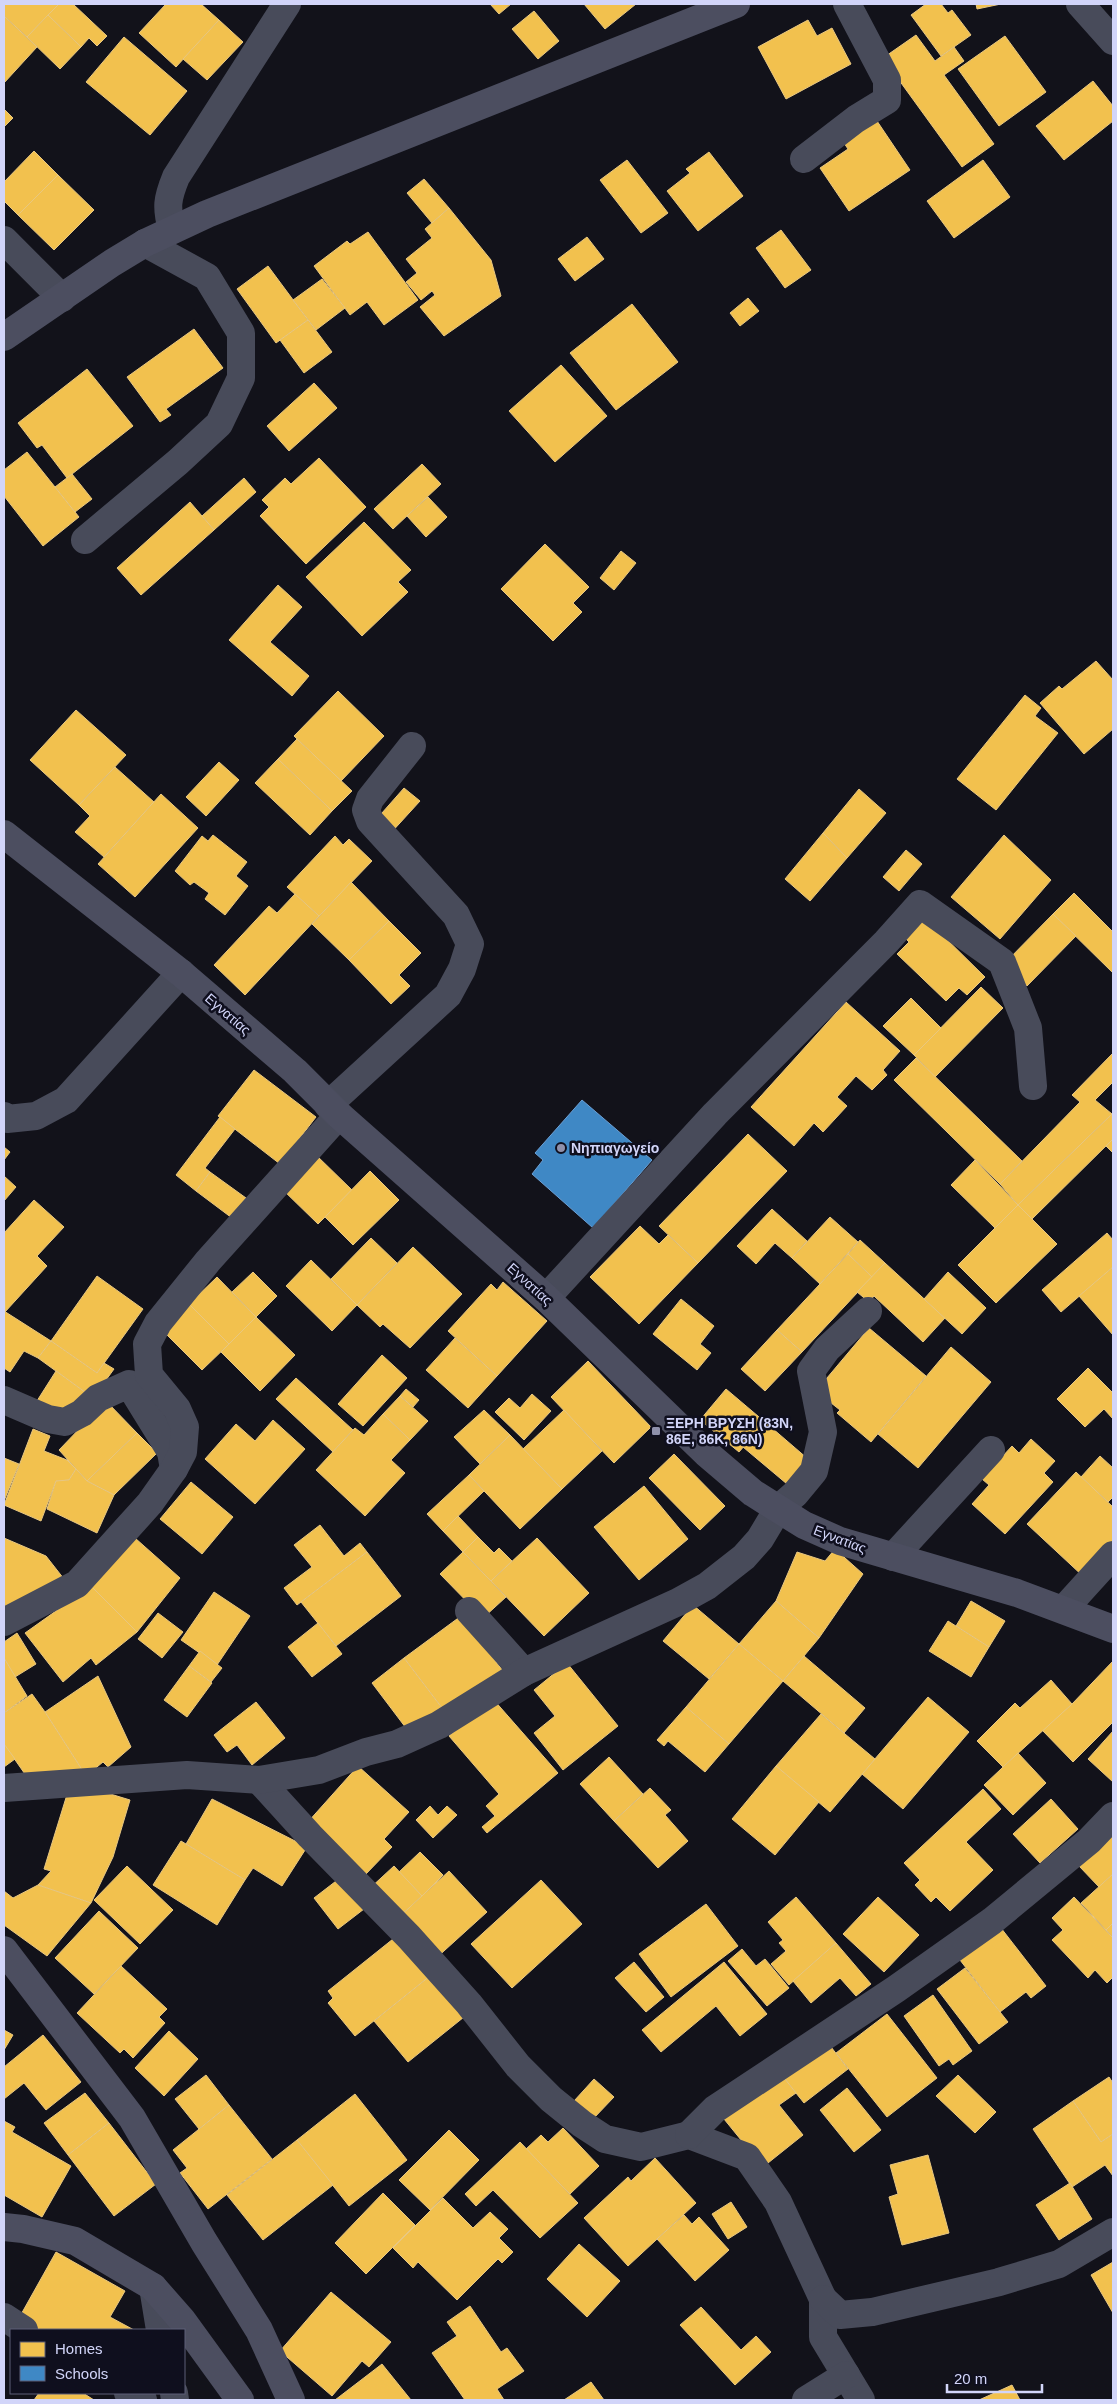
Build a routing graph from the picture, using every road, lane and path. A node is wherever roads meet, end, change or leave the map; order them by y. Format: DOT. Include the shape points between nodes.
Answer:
graph roads {
  1 [pos="287,4"];
  2 [pos="736,4"];
  3 [pos="847,4"];
  4 [pos="1080,4"];
  5 [pos="1113,41"];
  6 [pos="804,159"];
  7 [pos="172,230"];
  8 [pos="4,240"];
  9 [pos="145,243"];
  10 [pos="62,298"];
  11 [pos="4,337"];
  12 [pos="85,540"];
  13 [pos="412,746"];
  14 [pos="4,834"];
  15 [pos="181,973"];
  16 [pos="1033,1086"];
  17 [pos="333,1110"];
  18 [pos="4,1116"];
  19 [pos="546,1298"];
  20 [pos="868,1311"];
  21 [pos="139,1379"];
  22 [pos="4,1400"];
  23 [pos="992,1450"];
  24 [pos="778,1509"];
  25 [pos="1113,1555"];
  26 [pos="893,1557"];
  27 [pos="1064,1609"];
  28 [pos="469,1611"];
  29 [pos="4,1622"];
  30 [pos="1113,1629"];
  31 [pos="524,1672"];
  32 [pos="259,1780"];
  33 [pos="4,1788"];
  34 [pos="1113,1816"];
  35 [pos="4,1950"];
  36 [pos="689,2135"];
  37 [pos="4,2227"];
  38 [pos="1113,2232"];
  39 [pos="153,2287"];
  40 [pos="823,2299"];
  41 [pos="4,2317"];
  42 [pos="22,2329"];
  43 [pos="160,2329"];
  44 [pos="846,2374"];
  45 [pos="130,2394"];
  46 [pos="143,2400"];
  47 [pos="240,2400"];
  48 [pos="291,2400"];
  49 [pos="806,2400"];
  50 [pos="861,2400"];
  1 -- 7 [label="street" via="176,177 166,209"];
  2 -- 7 [label="street"];
  3 -- 6 [label="street" via="887,80 887,100"];
  4 -- 5 [label="street"];
  7 -- 9 [label="street"];
  8 -- 10 [label="street"];
  9 -- 10 [label="street"];
  9 -- 12 [label="street" via="207,277 242,333 241,378 219,424"];
  10 -- 11 [label="street"];
  13 -- 17 [label="street" via="370,798 366,810 370,821 456,914 470,944 462,969 448,995"];
  14 -- 15 [label="street, Εγνατίας"];
  15 -- 17 [label="street, Εγνατίας" via="295,1071"];
  15 -- 18 [label="street" via="66,1100 36,1116"];
  16 -- 19 [label="street" via="1028,1028 1002,962 920,904 715,1114"];
  17 -- 19 [label="street, Εγνατίας"];
  17 -- 21 [label="street" via="158,1323 147,1344"];
  19 -- 24 [label="street, Εγνατίας" via="706,1453 753,1493"];
  20 -- 24 [label="street" via="827,1349 810,1371 823,1432 816,1463 814,1471"];
  21 -- 22 [label="street" via="98,1398 65,1422 48,1419"];
  21 -- 29 [label="street" via="177,1409 185,1427 183,1452 174,1469 150,1503 77,1584"];
  23 -- 26 [label="street"];
  24 -- 26 [label="street, Εγνατίας" via="840,1541"];
  24 -- 31 [label="street" via="760,1539 744,1557 706,1586 678,1602"];
  25 -- 27 [label="street"];
  26 -- 27 [label="street, Εγνατίας"];
  27 -- 30 [label="street, Εγνατίας"];
  28 -- 31 [label="street"];
  31 -- 32 [label="street" via="439,1725 397,1744 319,1770"];
  32 -- 33 [label="street" via="187,1775"];
  32 -- 36 [label="street" via="409,1937 469,2004 518,2066 569,2114 605,2139 641,2147"];
  34 -- 36 [label="street" via="1089,1841 992,1921 715,2109"];
  35 -- 48 [label="street" via="132,2118 259,2330"];
  36 -- 40 [label="street" via="747,2157 778,2202"];
  37 -- 39 [label="street" via="75,2241"];
  38 -- 40 [label="street" via="1059,2264 999,2282 872,2312 840,2315"];
  39 -- 43 [label="street"];
  39 -- 47 [label="street" via="182,2320"];
  40 -- 44 [label="street" via="823,2337"];
  41 -- 42 [label="street"];
  44 -- 49 [label="street"];
  44 -- 50 [label="street"];
  45 -- 46 [label="street"];
}
